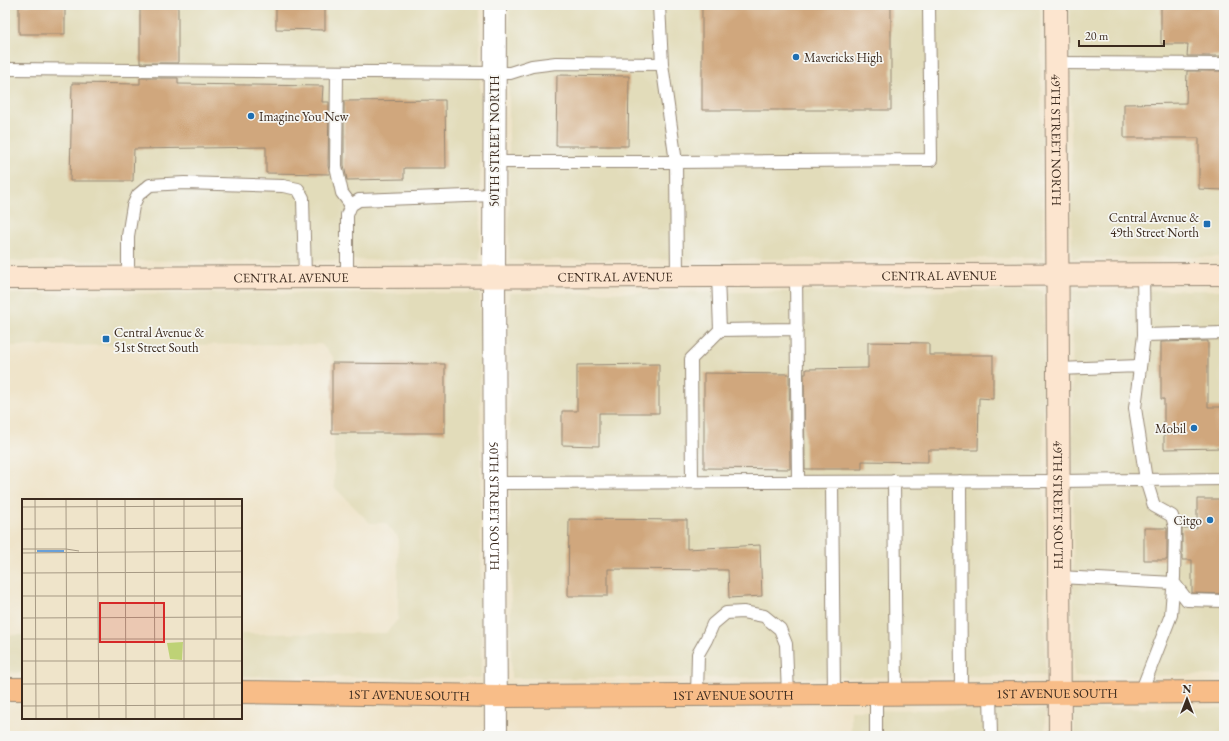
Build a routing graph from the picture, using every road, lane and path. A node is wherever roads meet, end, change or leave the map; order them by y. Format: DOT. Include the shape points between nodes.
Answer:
graph roads {
  1 [pos="495,5"];
  2 [pos="659,5"];
  3 [pos="929,5"];
  4 [pos="1056,5"];
  5 [pos="1056,63"];
  6 [pos="662,64"];
  7 [pos="1224,64"];
  8 [pos="5,69"];
  9 [pos="336,72"];
  10 [pos="495,73"];
  11 [pos="494,162"];
  12 [pos="676,162"];
  13 [pos="494,195"];
  14 [pos="351,205"];
  15 [pos="1143,274"];
  16 [pos="1224,274"];
  17 [pos="1058,275"];
  18 [pos="494,276"];
  19 [pos="677,276"];
  20 [pos="718,276"];
  21 [pos="796,276"];
  22 [pos="128,277"];
  23 [pos="305,277"];
  24 [pos="347,277"];
  25 [pos="5,278"];
  26 [pos="797,329"];
  27 [pos="720,330"];
  28 [pos="1224,333"];
  29 [pos="1144,335"];
  30 [pos="1140,366"];
  31 [pos="1058,369"];
  32 [pos="1224,479"];
  33 [pos="1146,480"];
  34 [pos="894,481"];
  35 [pos="960,481"];
  36 [pos="1058,481"];
  37 [pos="692,482"];
  38 [pos="798,482"];
  39 [pos="832,482"];
  40 [pos="495,483"];
  41 [pos="1059,576"];
  42 [pos="1174,583"];
  43 [pos="1224,600"];
  44 [pos="5,689"];
  45 [pos="22,689"];
  46 [pos="242,692"];
  47 [pos="1141,692"];
  48 [pos="1224,692"];
  49 [pos="990,693"];
  50 [pos="1060,693"];
  51 [pos="788,694"];
  52 [pos="834,694"];
  53 [pos="886,694"];
  54 [pos="961,694"];
  55 [pos="697,695"];
  56 [pos="496,696"];
  57 [pos="496,736"];
  58 [pos="876,736"];
  59 [pos="991,736"];
  60 [pos="1060,736"];
  1 -- 10 [label="street, 50TH STREET NORTH"];
  2 -- 6 [label="lane"];
  3 -- 12 [label="lane" via="931,160"];
  4 -- 5 [label="main road, 49TH STREET NORTH"];
  5 -- 7 [label="lane"];
  5 -- 17 [label="main road, 49TH STREET NORTH"];
  6 -- 10 [label="lane" via="556,63 532,66 510,73"];
  6 -- 12 [label="lane"];
  8 -- 9 [label="lane"];
  9 -- 10 [label="lane"];
  9 -- 14 [label="lane" via="336,166 342,193"];
  10 -- 11 [label="street, 50TH STREET NORTH"];
  11 -- 12 [label="lane"];
  11 -- 13 [label="street, 50TH STREET NORTH"];
  12 -- 19 [label="lane"];
  13 -- 14 [label="lane" via="359,200"];
  13 -- 18 [label="street, 50TH STREET NORTH"];
  14 -- 24 [label="lane" via="347,215"];
  15 -- 16 [label="main road, CENTRAL AVENUE"];
  15 -- 17 [label="main road, CENTRAL AVENUE"];
  15 -- 29 [label="lane"];
  17 -- 21 [label="main road, CENTRAL AVENUE"];
  17 -- 31 [label="main road, 49TH STREET SOUTH"];
  18 -- 19 [label="main road, CENTRAL AVENUE"];
  18 -- 24 [label="main road, CENTRAL AVENUE"];
  18 -- 40 [label="street, 50TH STREET SOUTH"];
  19 -- 20 [label="main road, CENTRAL AVENUE"];
  20 -- 21 [label="main road, CENTRAL AVENUE"];
  20 -- 27 [label="lane"];
  21 -- 26 [label="lane"];
  22 -- 23 [label="main road, CENTRAL AVENUE"];
  22 -- 23 [label="lane" via="128,236 133,206 138,195 150,185 184,183 283,186 298,190 303,198"];
  22 -- 25 [label="main road, CENTRAL AVENUE"];
  23 -- 24 [label="main road, CENTRAL AVENUE"];
  26 -- 27 [label="lane"];
  26 -- 38 [label="lane"];
  27 -- 37 [label="lane" via="691,359"];
  28 -- 29 [label="lane"];
  29 -- 30 [label="lane"];
  30 -- 31 [label="lane"];
  30 -- 33 [label="lane" via="1135,408"];
  31 -- 36 [label="main road, 49TH STREET SOUTH"];
  32 -- 33 [label="lane"];
  33 -- 36 [label="lane"];
  33 -- 42 [label="lane" via="1154,506 1172,516 1175,527"];
  34 -- 35 [label="lane"];
  34 -- 39 [label="lane"];
  34 -- 53 [label="lane"];
  35 -- 36 [label="lane"];
  35 -- 54 [label="lane"];
  36 -- 41 [label="main road, 49TH STREET SOUTH"];
  37 -- 38 [label="lane"];
  37 -- 40 [label="lane"];
  38 -- 39 [label="lane"];
  39 -- 52 [label="lane"];
  40 -- 56 [label="street, 50TH STREET SOUTH"];
  41 -- 42 [label="lane"];
  41 -- 50 [label="main road, 49TH STREET SOUTH"];
  42 -- 43 [label="lane" via="1187,600"];
  42 -- 47 [label="lane" via="1171,615"];
  44 -- 45 [label="main road"];
  46 -- 56 [label="main road, 1ST AVENUE SOUTH"];
  47 -- 48 [label="main road, 1ST AVENUE SOUTH"];
  47 -- 50 [label="main road, 1ST AVENUE SOUTH"];
  49 -- 50 [label="main road, 1ST AVENUE SOUTH"];
  49 -- 54 [label="main road, 1ST AVENUE SOUTH"];
  49 -- 59 [label="lane"];
  50 -- 60 [label="main road, 49TH STREET SOUTH"];
  51 -- 52 [label="main road, 1ST AVENUE SOUTH"];
  51 -- 55 [label="main road, 1ST AVENUE SOUTH"];
  51 -- 55 [label="lane" via="786,644 780,629 764,616 743,612 726,613 713,624 698,654"];
  52 -- 53 [label="main road, 1ST AVENUE SOUTH"];
  53 -- 54 [label="main road, 1ST AVENUE SOUTH"];
  53 -- 58 [label="lane"];
  55 -- 56 [label="main road, 1ST AVENUE SOUTH"];
  56 -- 57 [label="street, 50TH STREET SOUTH"];
}
